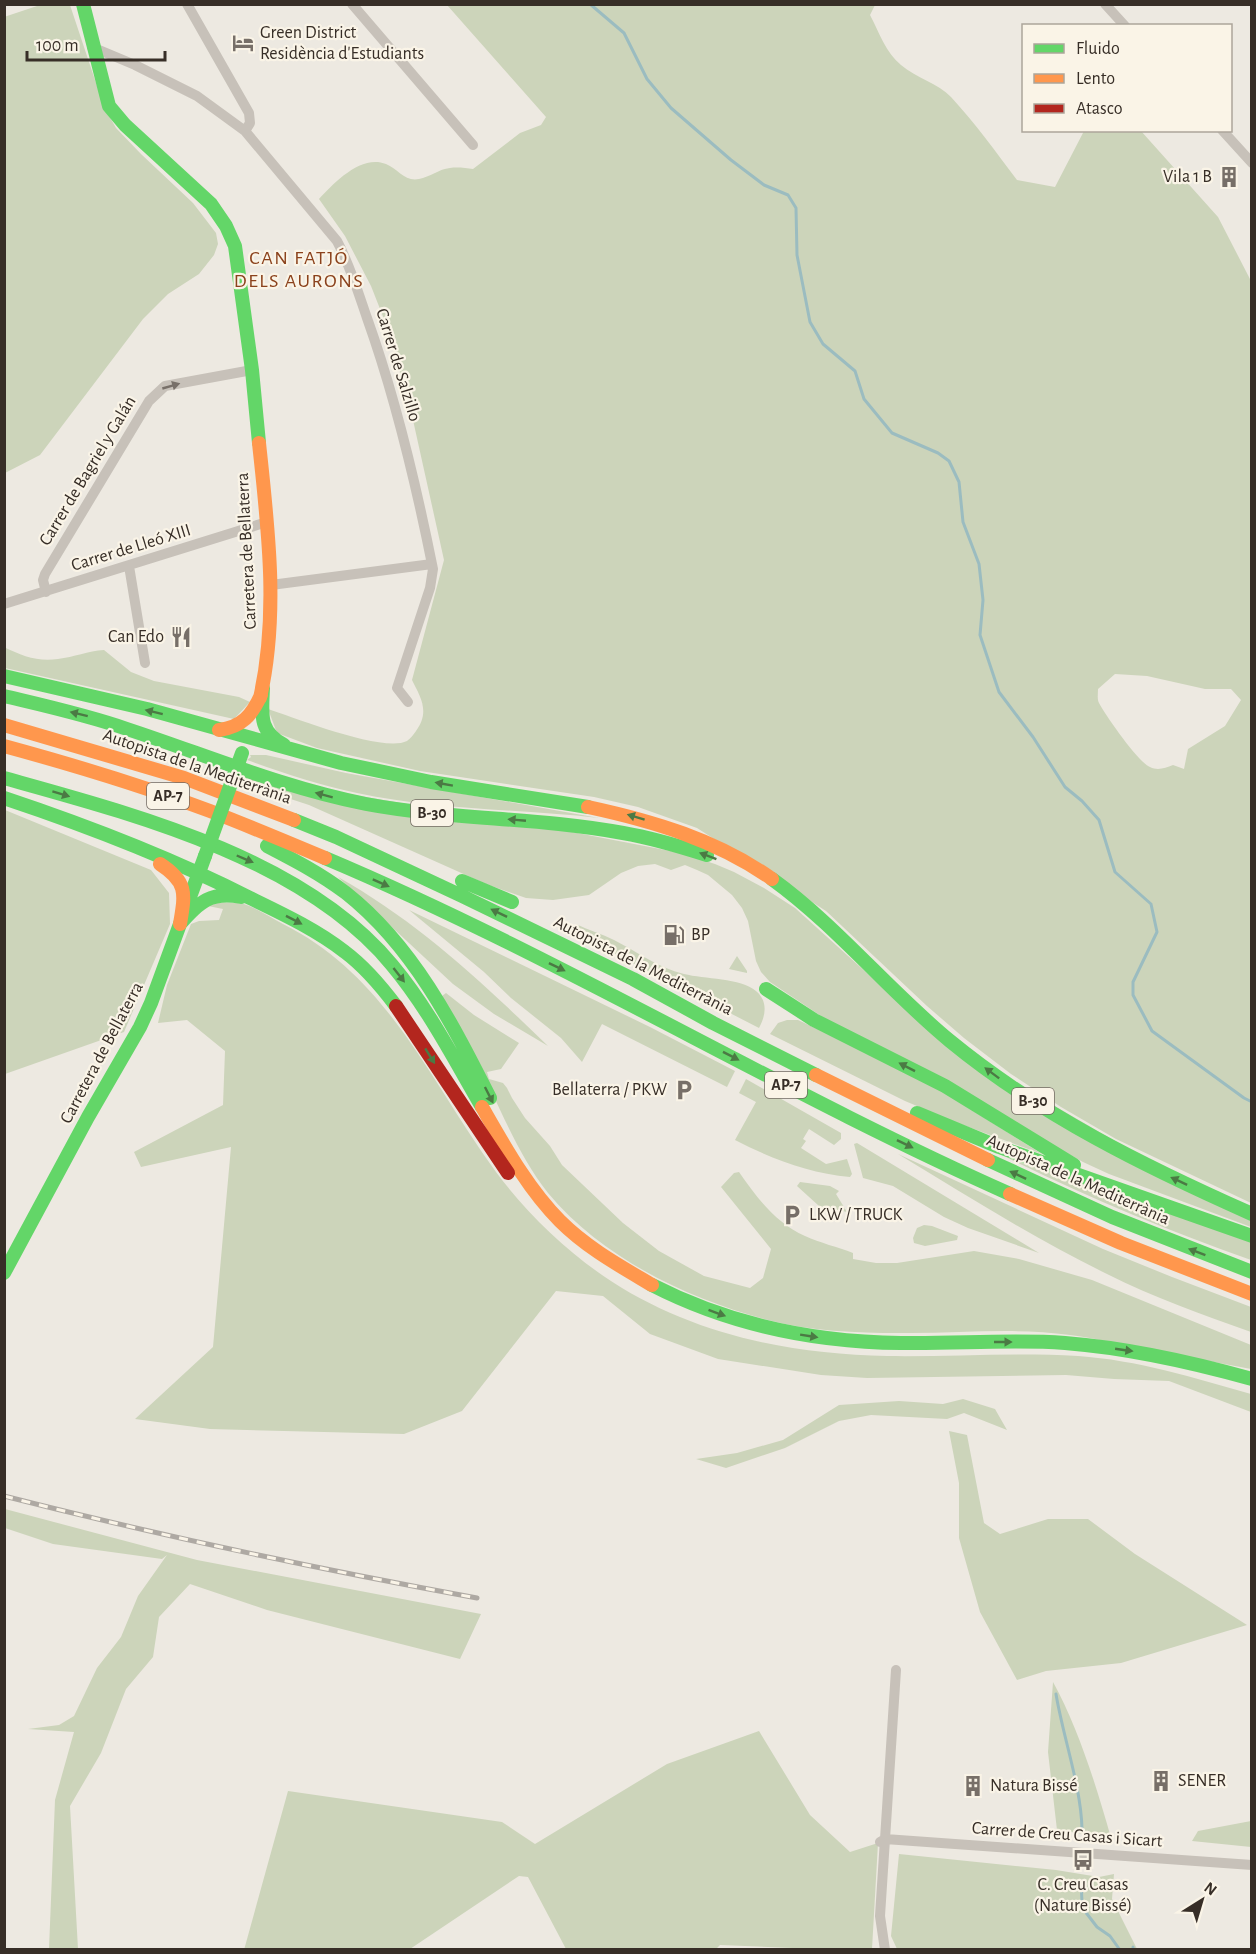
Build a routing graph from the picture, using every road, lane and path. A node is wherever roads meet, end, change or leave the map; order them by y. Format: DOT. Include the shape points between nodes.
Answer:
graph roads {
  1 [pos="83,4"];
  2 [pos="187,4"];
  3 [pos="352,4"];
  4 [pos="1105,4"];
  5 [pos="1123,24"];
  6 [pos="92,47"];
  7 [pos="245,131"];
  8 [pos="1224,132"];
  9 [pos="473,145"];
  10 [pos="1251,163"];
  11 [pos="252,370"];
  12 [pos="267,522"];
  13 [pos="432,564"];
  14 [pos="129,566"];
  15 [pos="271,585"];
  16 [pos="46,591"];
  17 [pos="4,604"];
  18 [pos="145,663"];
  19 [pos="4,676"];
  20 [pos="262,692"];
  21 [pos="4,696"];
  22 [pos="408,702"];
  23 [pos="4,725"];
  24 [pos="215,729"];
  25 [pos="247,739"];
  26 [pos="4,747"];
  27 [pos="242,753"];
  28 [pos="326,760"];
  29 [pos="4,778"];
  30 [pos="4,798"];
  31 [pos="63,818"];
  32 [pos="107,835"];
  33 [pos="336,837"];
  34 [pos="205,856"];
  35 [pos="199,874"];
  36 [pos="226,885"];
  37 [pos="512,902"];
  38 [pos="261,903"];
  39 [pos="180,924"];
  40 [pos="845,943"];
  41 [pos="633,979"];
  42 [pos="766,989"];
  43 [pos="1141,1196"];
  44 [pos="1251,1214"];
  45 [pos="1251,1236"];
  46 [pos="626,1269"];
  47 [pos="1251,1272"];
  48 [pos="4,1273"];
  49 [pos="1251,1294"];
  50 [pos="686,1301"];
  51 [pos="1251,1379"];
  52 [pos="896,1670"];
  53 [pos="882,1841"];
  54 [pos="1251,1865"];
  55 [pos="885,1950"];
  1 -- 6 [label="main road, Carretera de Bellaterra"];
  2 -- 7 [label="street" via="249,113 250,123"];
  3 -- 9 [label="street"];
  4 -- 5 [label="street"];
  6 -- 7 [label="street, Carrer de Salzillo" via="197,96"];
  6 -- 11 [label="main road, Carretera de Bellaterra" via="109,106 211,204 226,226 235,246"];
  7 -- 13 [label="street, Carrer de Salzillo" via="337,241 346,258 380,354"];
  8 -- 10 [label="street"];
  11 -- 12 [label="main road, Carretera de Bellaterra"];
  16 -- 11 [label="street, Carrer de Bagriel y Galán, one-way" via="45,574 157,392 165,386"];
  12 -- 14 [label="street, Carrer de Lleó XIII"];
  12 -- 15 [label="main road, Carretera de Bellaterra"];
  13 -- 15 [label="street"];
  13 -- 22 [label="street, Carrer de Salzillo" via="430,588 397,688"];
  14 -- 16 [label="street, Carrer de Lleó XIII"];
  14 -- 18 [label="street"];
  15 -- 20 [label="main road, Carretera de Bellaterra"];
  16 -- 17 [label="street, Carrer de Lleó XIII"];
  24 -- 19 [label="main road, one-way"];
  20 -- 24 [label="main road" via="245,723"];
  20 -- 25 [label="main road, Carretera de Bellaterra"];
  20 -- 28 [label="main road" via="267,735"];
  40 -- 21 [label="main road, B-30, one-way" via="778,891 735,867 690,849 596,828 421,812 336,798 92,717"];
  23 -- 33 [label="main road, Autopista de la Mediterrània / AP-7" via="184,778"];
  24 -- 25 [label="main road"];
  24 -- 27 [label="main road" via="233,740"];
  25 -- 27 [label="main road, Carretera de Bellaterra"];
  25 -- 28 [label="main road"];
  26 -- 46 [label="main road, one-way" via="245,836 316,872 358,902 388,931 432,988 538,1185 571,1221"];
  26 -- 49 [label="main road, Autopista de la Mediterrània / AP-7, one-way" via="85,768 195,805 328,859 582,979 958,1170 1151,1256"];
  27 -- 28 [label="main road" via="265,751"];
  27 -- 34 [label="main road, Carretera de Bellaterra, bridge"];
  40 -- 28 [label="main road, one-way" via="774,880 729,853 679,831 588,806"];
  29 -- 46 [label="main road, one-way" via="131,816 226,851 278,874 339,914 374,946 406,984 539,1197 574,1233"];
  30 -- 31 [label="main road"];
  31 -- 32 [label="main road"];
  31 -- 34 [label="main road" via="110,830 188,859"];
  32 -- 35 [label="main road"];
  32 -- 39 [label="main road" via="180,879 184,890"];
  33 -- 37 [label="main road"];
  41 -- 33 [label="main road, Autopista de la Mediterrània / AP-7, one-way"];
  34 -- 35 [label="main road, Carretera de Bellaterra"];
  34 -- 36 [label="main road" via="210,871"];
  35 -- 36 [label="main road"];
  35 -- 39 [label="main road, Carretera de Bellaterra"];
  36 -- 38 [label="main road"];
  38 -- 39 [label="main road" via="232,895 213,896 196,905"];
  38 -- 50 [label="main road, one-way" via="334,944 371,976 413,1029 498,1160 564,1235 629,1280"];
  39 -- 48 [label="main road, Carretera de Bellaterra" via="140,1027"];
  44 -- 40 [label="main road, B-30, one-way" via="1167,1176 1012,1088 941,1032"];
  41 -- 43 [label="main road" via="711,1011 948,1126"];
  47 -- 41 [label="main road, Autopista de la Mediterrània / AP-7, one-way" via="1112,1217 974,1154"];
  43 -- 42 [label="main road, one-way" via="1075,1166 945,1086 814,1020"];
  43 -- 45 [label="main road"];
  46 -- 50 [label="main road"];
  50 -- 51 [label="main road, one-way" via="752,1324 816,1338 883,1343 1032,1342 1098,1346 1165,1357"];
  52 -- 53 [label="street"];
  53 -- 54 [label="street, Carrer de Creu Casas i Sicart"];
  53 -- 55 [label="street" via="880,1916"];
}
